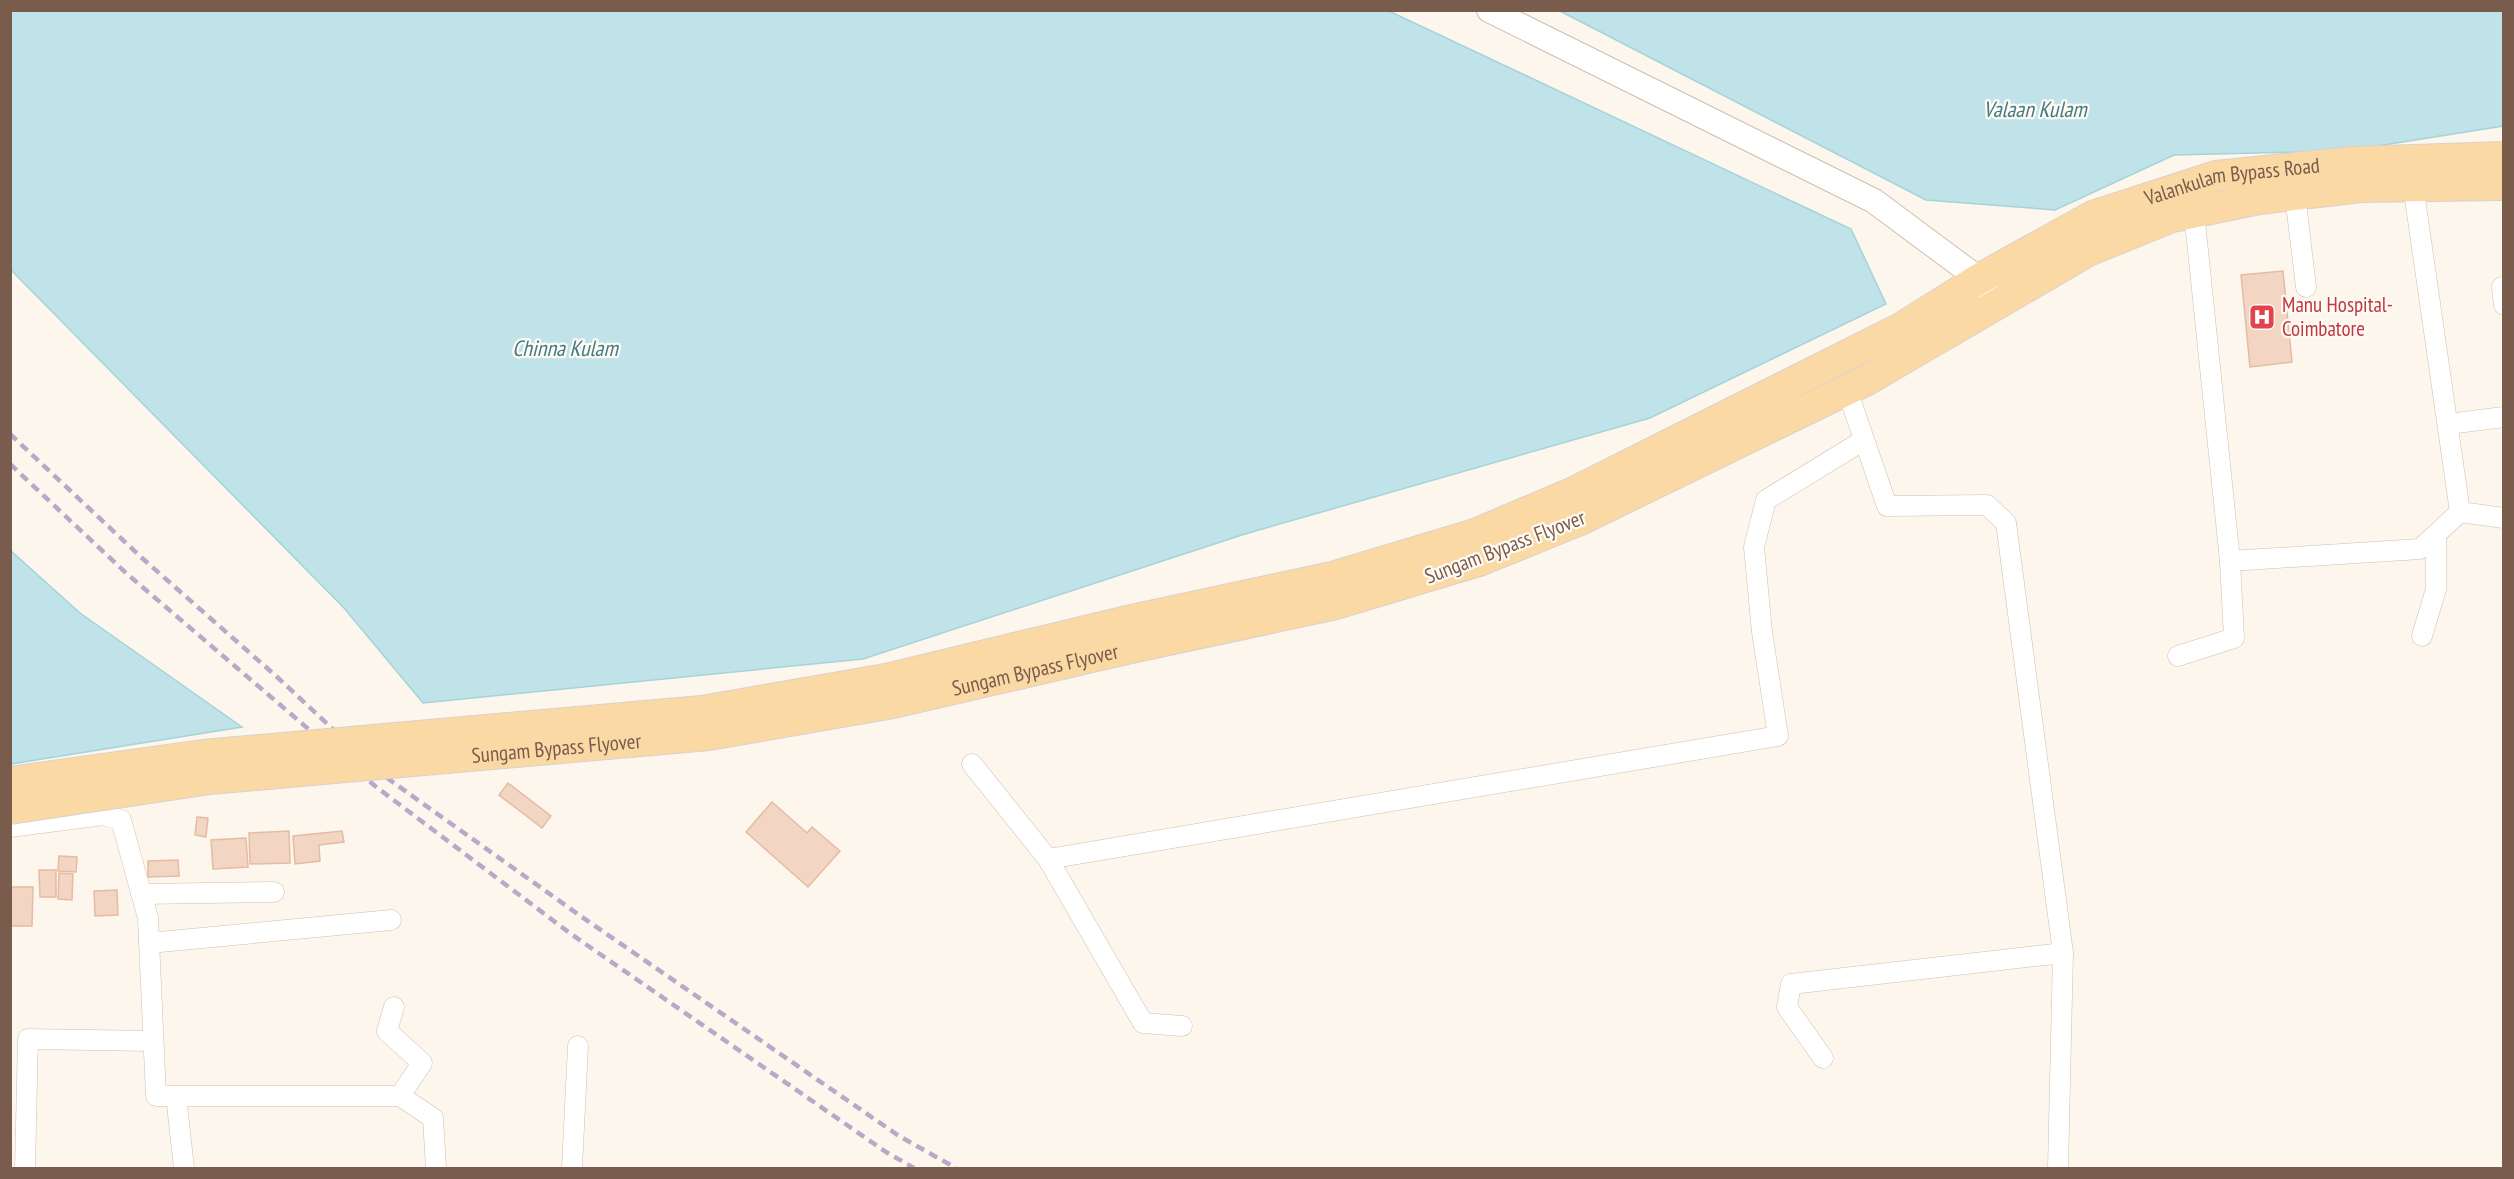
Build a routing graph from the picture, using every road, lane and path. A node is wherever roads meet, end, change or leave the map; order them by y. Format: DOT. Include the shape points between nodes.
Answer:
graph roads {
  1 [pos="1489,10"];
  2 [pos="2504,157"];
  3 [pos="2413,185"];
  4 [pos="2504,185"];
  5 [pos="2295,195"];
  6 [pos="2194,212"];
  7 [pos="1979,279"];
  8 [pos="2306,287"];
  9 [pos="1999,305"];
  10 [pos="1847,390"];
  11 [pos="2504,417"];
  12 [pos="2448,424"];
  13 [pos="1864,440"];
  14 [pos="2460,512"];
  15 [pos="2504,518"];
  16 [pos="2436,535"];
  17 [pos="1477,548"];
  18 [pos="2230,561"];
  19 [pos="2422,636"];
  20 [pos="2178,656"];
  21 [pos="972,764"];
  22 [pos="10,782"];
  23 [pos="10,809"];
  24 [pos="10,827"];
  25 [pos="1048,859"];
  26 [pos="274,892"];
  27 [pos="141,894"];
  28 [pos="391,920"];
  29 [pos="149,943"];
  30 [pos="2063,953"];
  31 [pos="394,1007"];
  32 [pos="1182,1026"];
  33 [pos="19,1039"];
  34 [pos="153,1041"];
  35 [pos="578,1046"];
  36 [pos="1823,1058"];
  37 [pos="176,1096"];
  38 [pos="400,1096"];
  39 [pos="25,1168"];
  40 [pos="184,1168"];
  41 [pos="436,1168"];
  42 [pos="572,1168"];
  43 [pos="2058,1168"];
  1 -- 7 [label="street" via="1874,201"];
  2 -- 7 [label="main road, Valankulam Bypass Road" via="2352,162 2216,176 2093,216"];
  3 -- 4 [label="main road, Valankulam Bypass Road"];
  3 -- 5 [label="main road, Valankulam Bypass Road"];
  3 -- 12 [label="street"];
  5 -- 6 [label="main road, Valankulam Bypass Road"];
  5 -- 8 [label="street"];
  6 -- 9 [label="main road, Valankulam Bypass Road" via="2088,251"];
  6 -- 18 [label="street"];
  7 -- 9 [label="street"];
  7 -- 17 [label="main road, Sungam Bypass Flyover" via="1891,333 1572,493"];
  9 -- 10 [label="main road, Sungam Bypass Flyover"];
  10 -- 13 [label="street"];
  10 -- 17 [label="main road, Sungam Bypass Flyover" via="1580,520"];
  11 -- 12 [label="street"];
  12 -- 14 [label="street"];
  13 -- 25 [label="street" via="1766,500 1754,547 1778,736"];
  13 -- 30 [label="street" via="1887,506 1987,505 2006,523"];
  14 -- 15 [label="street"];
  14 -- 16 [label="street"];
  16 -- 18 [label="street" via="2420,549"];
  16 -- 19 [label="street" via="2436,589"];
  17 -- 22 [label="main road, Sungam Bypass Flyover, bridge" via="1123,622 886,679 702,711 203,755"];
  17 -- 23 [label="main road, Sungam Bypass Flyover, bridge" via="1336,604 893,703 709,735 210,779"];
  18 -- 20 [label="street" via="2234,639"];
  21 -- 25 [label="street"];
  24 -- 27 [label="street" via="103,815 121,820"];
  25 -- 32 [label="street" via="1143,1023"];
  26 -- 27 [label="street"];
  27 -- 29 [label="street" via="148,918"];
  28 -- 29 [label="street"];
  29 -- 34 [label="street"];
  30 -- 36 [label="street" via="1791,984 1787,1006"];
  30 -- 43 [label="street"];
  31 -- 38 [label="street" via="387,1031 422,1063"];
  33 -- 34 [label="street"];
  33 -- 39 [label="street"];
  34 -- 37 [label="street" via="156,1096"];
  35 -- 42 [label="street"];
  37 -- 38 [label="street"];
  37 -- 40 [label="street"];
  38 -- 41 [label="street" via="434,1118"];
}
